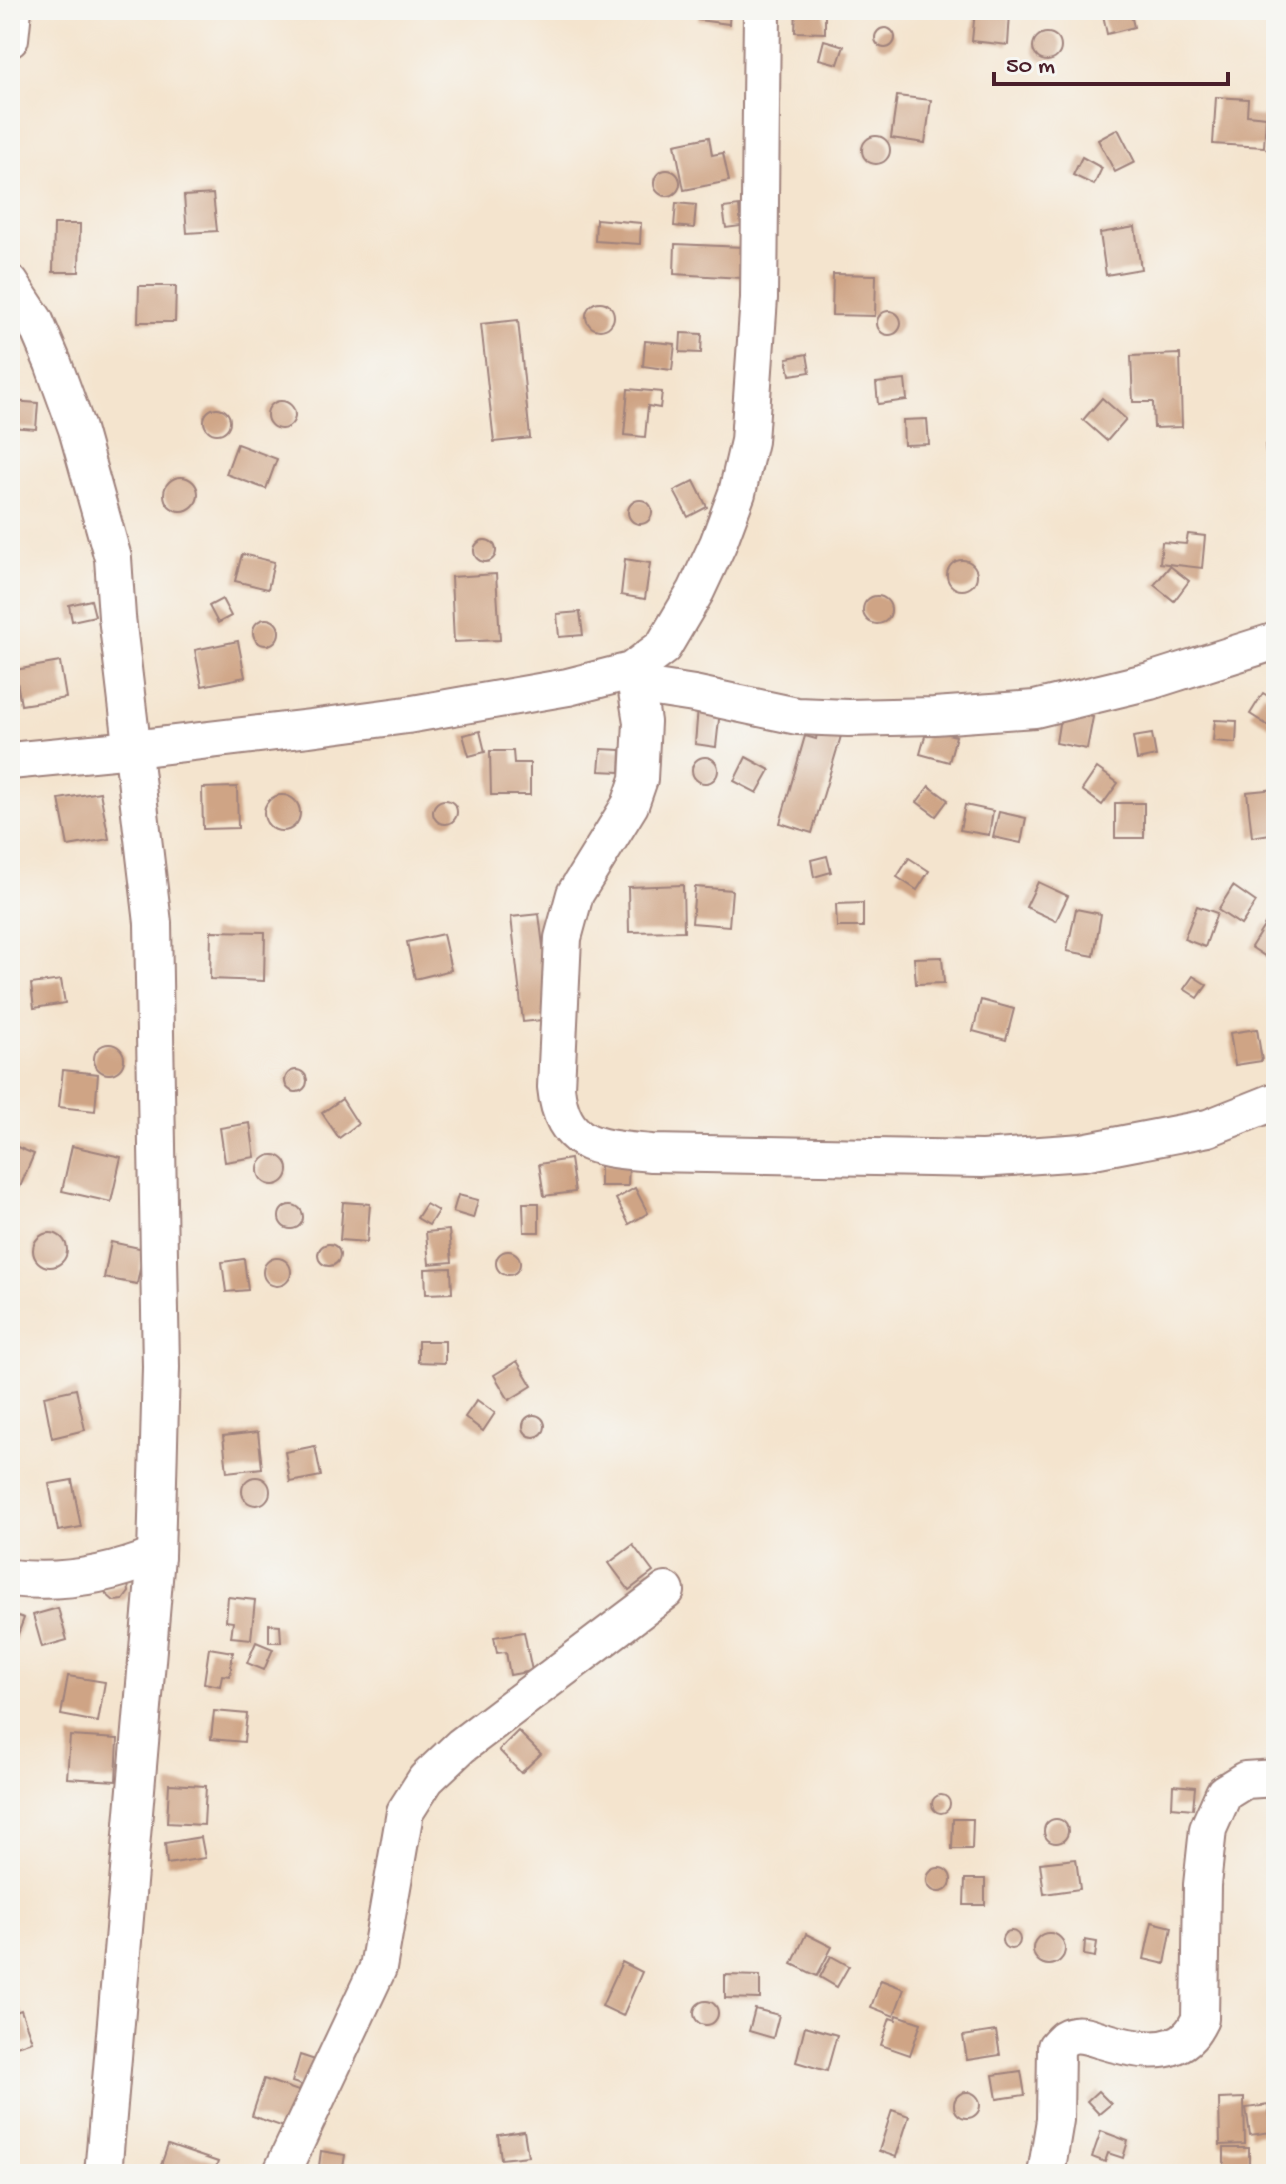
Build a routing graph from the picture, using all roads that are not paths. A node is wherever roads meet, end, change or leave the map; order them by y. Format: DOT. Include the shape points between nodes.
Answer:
graph roads {
  1 [pos="13,10"];
  2 [pos="762,10"];
  3 [pos="10,39"];
  4 [pos="10,283"];
  5 [pos="1276,641"];
  6 [pos="634,678"];
  7 [pos="133,749"];
  8 [pos="10,761"];
  9 [pos="1276,1101"];
  10 [pos="156,1556"];
  11 [pos="10,1578"];
  12 [pos="666,1591"];
  13 [pos="1276,1778"];
  14 [pos="103,2174"];
  15 [pos="281,2174"];
  16 [pos="1046,2174"];
  1 -- 3 [label="street"];
  2 -- 6 [label="street" via="759,298 749,441 737,493 696,591 663,647"];
  4 -- 7 [label="street" via="35,321 53,363 113,558"];
  5 -- 6 [label="street" via="1150,681 1035,709 934,716 797,716"];
  6 -- 7 [label="street" via="407,715"];
  6 -- 9 [label="street" via="642,722 639,779 630,805 575,894 563,938 558,1109 566,1126 583,1140 651,1153 982,1159 1083,1152 1169,1136 1208,1128"];
  7 -- 8 [label="street"];
  7 -- 10 [label="street" via="153,923 161,1367"];
  10 -- 11 [label="street" via="87,1576"];
  10 -- 14 [label="street"];
  12 -- 15 [label="street" via="461,1746 426,1779 405,1812 378,1968"];
  13 -- 16 [label="street" via="1245,1780 1224,1793 1208,1829 1200,2019 1191,2035 1156,2050 1084,2035 1063,2039 1056,2047 1055,2120"];
}
